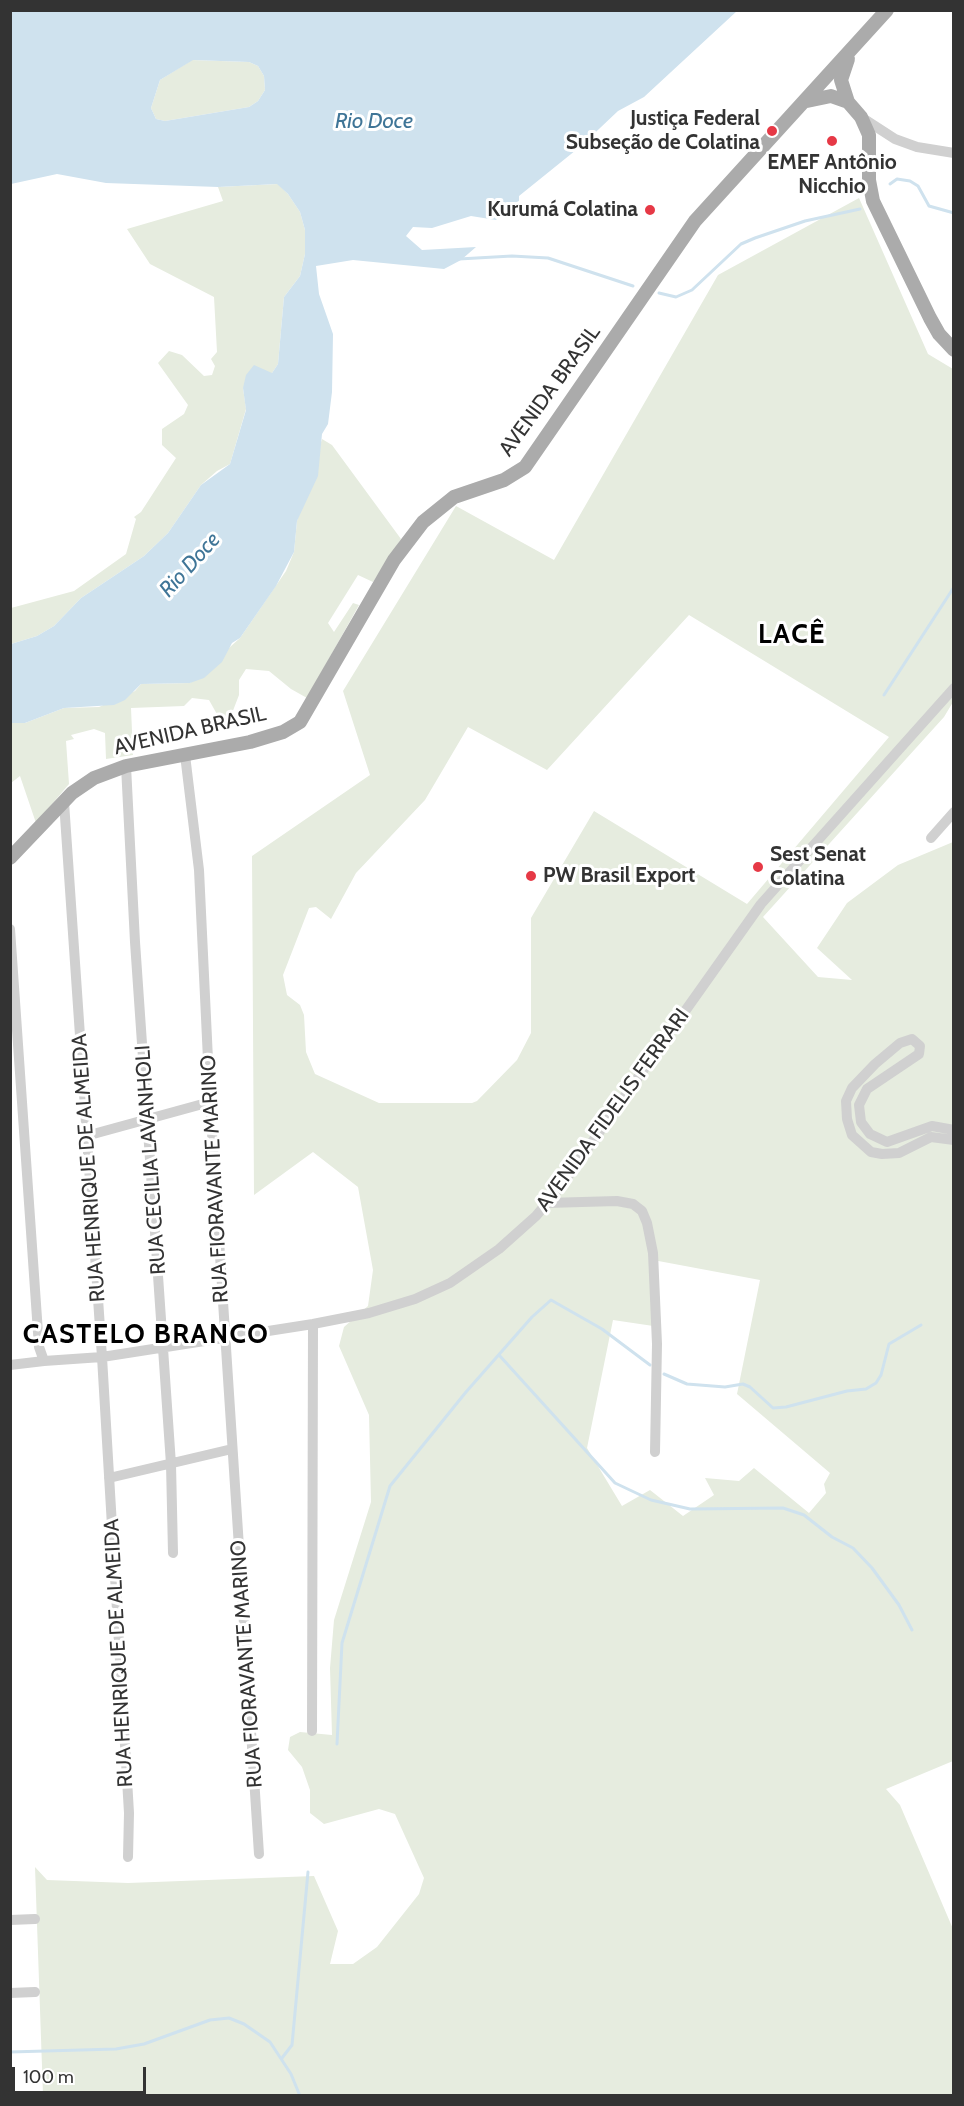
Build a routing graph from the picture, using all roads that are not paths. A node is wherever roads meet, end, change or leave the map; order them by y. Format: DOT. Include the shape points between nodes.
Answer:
graph roads {
  1 [pos="887,10"];
  2 [pos="853,50"];
  3 [pos="805,102"];
  4 [pos="848,102"];
  5 [pos="861,117"];
  6 [pos="954,153"];
  7 [pos="954,350"];
  8 [pos="953,690"];
  9 [pos="185,755"];
  10 [pos="126,766"];
  11 [pos="64,802"];
  12 [pos="954,812"];
  13 [pos="931,838"];
  14 [pos="10,858"];
  15 [pos="10,929"];
  16 [pos="210,1102"];
  17 [pos="149,1119"];
  18 [pos="954,1130"];
  19 [pos="86,1136"];
  20 [pos="897,1139"];
  21 [pos="954,1140"];
  22 [pos="899,1153"];
  23 [pos="547,1203"];
  24 [pos="314,1324"];
  25 [pos="225,1338"];
  26 [pos="164,1348"];
  27 [pos="102,1357"];
  28 [pos="47,1362"];
  29 [pos="10,1365"];
  30 [pos="232,1449"];
  31 [pos="655,1452"];
  32 [pos="171,1464"];
  33 [pos="109,1478"];
  34 [pos="173,1553"];
  35 [pos="312,1731"];
  36 [pos="260,1854"];
  37 [pos="128,1857"];
  38 [pos="35,1919"];
  39 [pos="10,1920"];
  40 [pos="35,1992"];
  41 [pos="10,1993"];
  1 -- 2 [label="main road, AVENIDA BRASIL"];
  2 -- 3 [label="main road, AVENIDA BRASIL"];
  2 -- 4 [label="main road" via="842,73"];
  3 -- 4 [label="main road" via="822,96"];
  3 -- 9 [label="main road, AVENIDA BRASIL" via="677,244 525,467 504,480 442,504 412,535 300,722 270,736"];
  4 -- 5 [label="main road"];
  5 -- 6 [label="street" via="895,139"];
  5 -- 7 [label="main road" via="869,135 873,201 930,318"];
  8 -- 23 [label="street, AVENIDA FIDELIS FERRARI" via="761,904"];
  9 -- 10 [label="main road, AVENIDA BRASIL"];
  9 -- 16 [label="street, RUA FIORAVANTE MARINO" via="199,870"];
  10 -- 11 [label="main road, AVENIDA BRASIL" via="86,782"];
  10 -- 17 [label="street, RUA CECILIA LAVANHOLI"];
  11 -- 14 [label="main road, AVENIDA BRASIL"];
  11 -- 19 [label="street, RUA HENRIQUE DE ALMEIDA"];
  12 -- 13 [label="street"];
  15 -- 28 [label="street" via="39,1347"];
  16 -- 17 [label="street"];
  16 -- 25 [label="street, RUA FIORAVANTE MARINO"];
  17 -- 19 [label="street"];
  17 -- 26 [label="street, RUA CECILIA LAVANHOLI"];
  18 -- 20 [label="street" via="932,1126"];
  19 -- 27 [label="street, RUA HENRIQUE DE ALMEIDA"];
  20 -- 22 [label="street" via="894,1146"];
  20 -- 22 [label="street" via="887,1142 870,1134 861,1122 859,1105 873,1083 919,1054 918,1041 912,1039 900,1043 875,1064 852,1088 846,1101 852,1135 861,1144 871,1152"];
  21 -- 22 [label="street" via="931,1137"];
  23 -- 24 [label="street, AVENIDA FIDELIS FERRARI" via="499,1249 450,1283 394,1306"];
  23 -- 31 [label="street" via="633,1204 647,1222 653,1253 656,1333"];
  24 -- 25 [label="street, AVENIDA FIDELIS FERRARI"];
  24 -- 35 [label="street"];
  25 -- 26 [label="street, AVENIDA FIDELIS FERRARI"];
  25 -- 30 [label="street, RUA FIORAVANTE MARINO"];
  26 -- 27 [label="street, AVENIDA FIDELIS FERRARI"];
  26 -- 32 [label="street, RUA CECILIA LAVANHOLI"];
  27 -- 28 [label="street, AVENIDA FIDELIS FERRARI"];
  27 -- 33 [label="street, RUA HENRIQUE DE ALMEIDA"];
  28 -- 29 [label="street, AVENIDA FIDELIS FERRARI"];
  30 -- 32 [label="street"];
  30 -- 36 [label="street, RUA FIORAVANTE MARINO"];
  32 -- 33 [label="street"];
  32 -- 34 [label="street, RUA CECILIA LAVANHOLI"];
  33 -- 37 [label="street, RUA HENRIQUE DE ALMEIDA" via="129,1813"];
  38 -- 39 [label="street"];
  40 -- 41 [label="street"];
}
